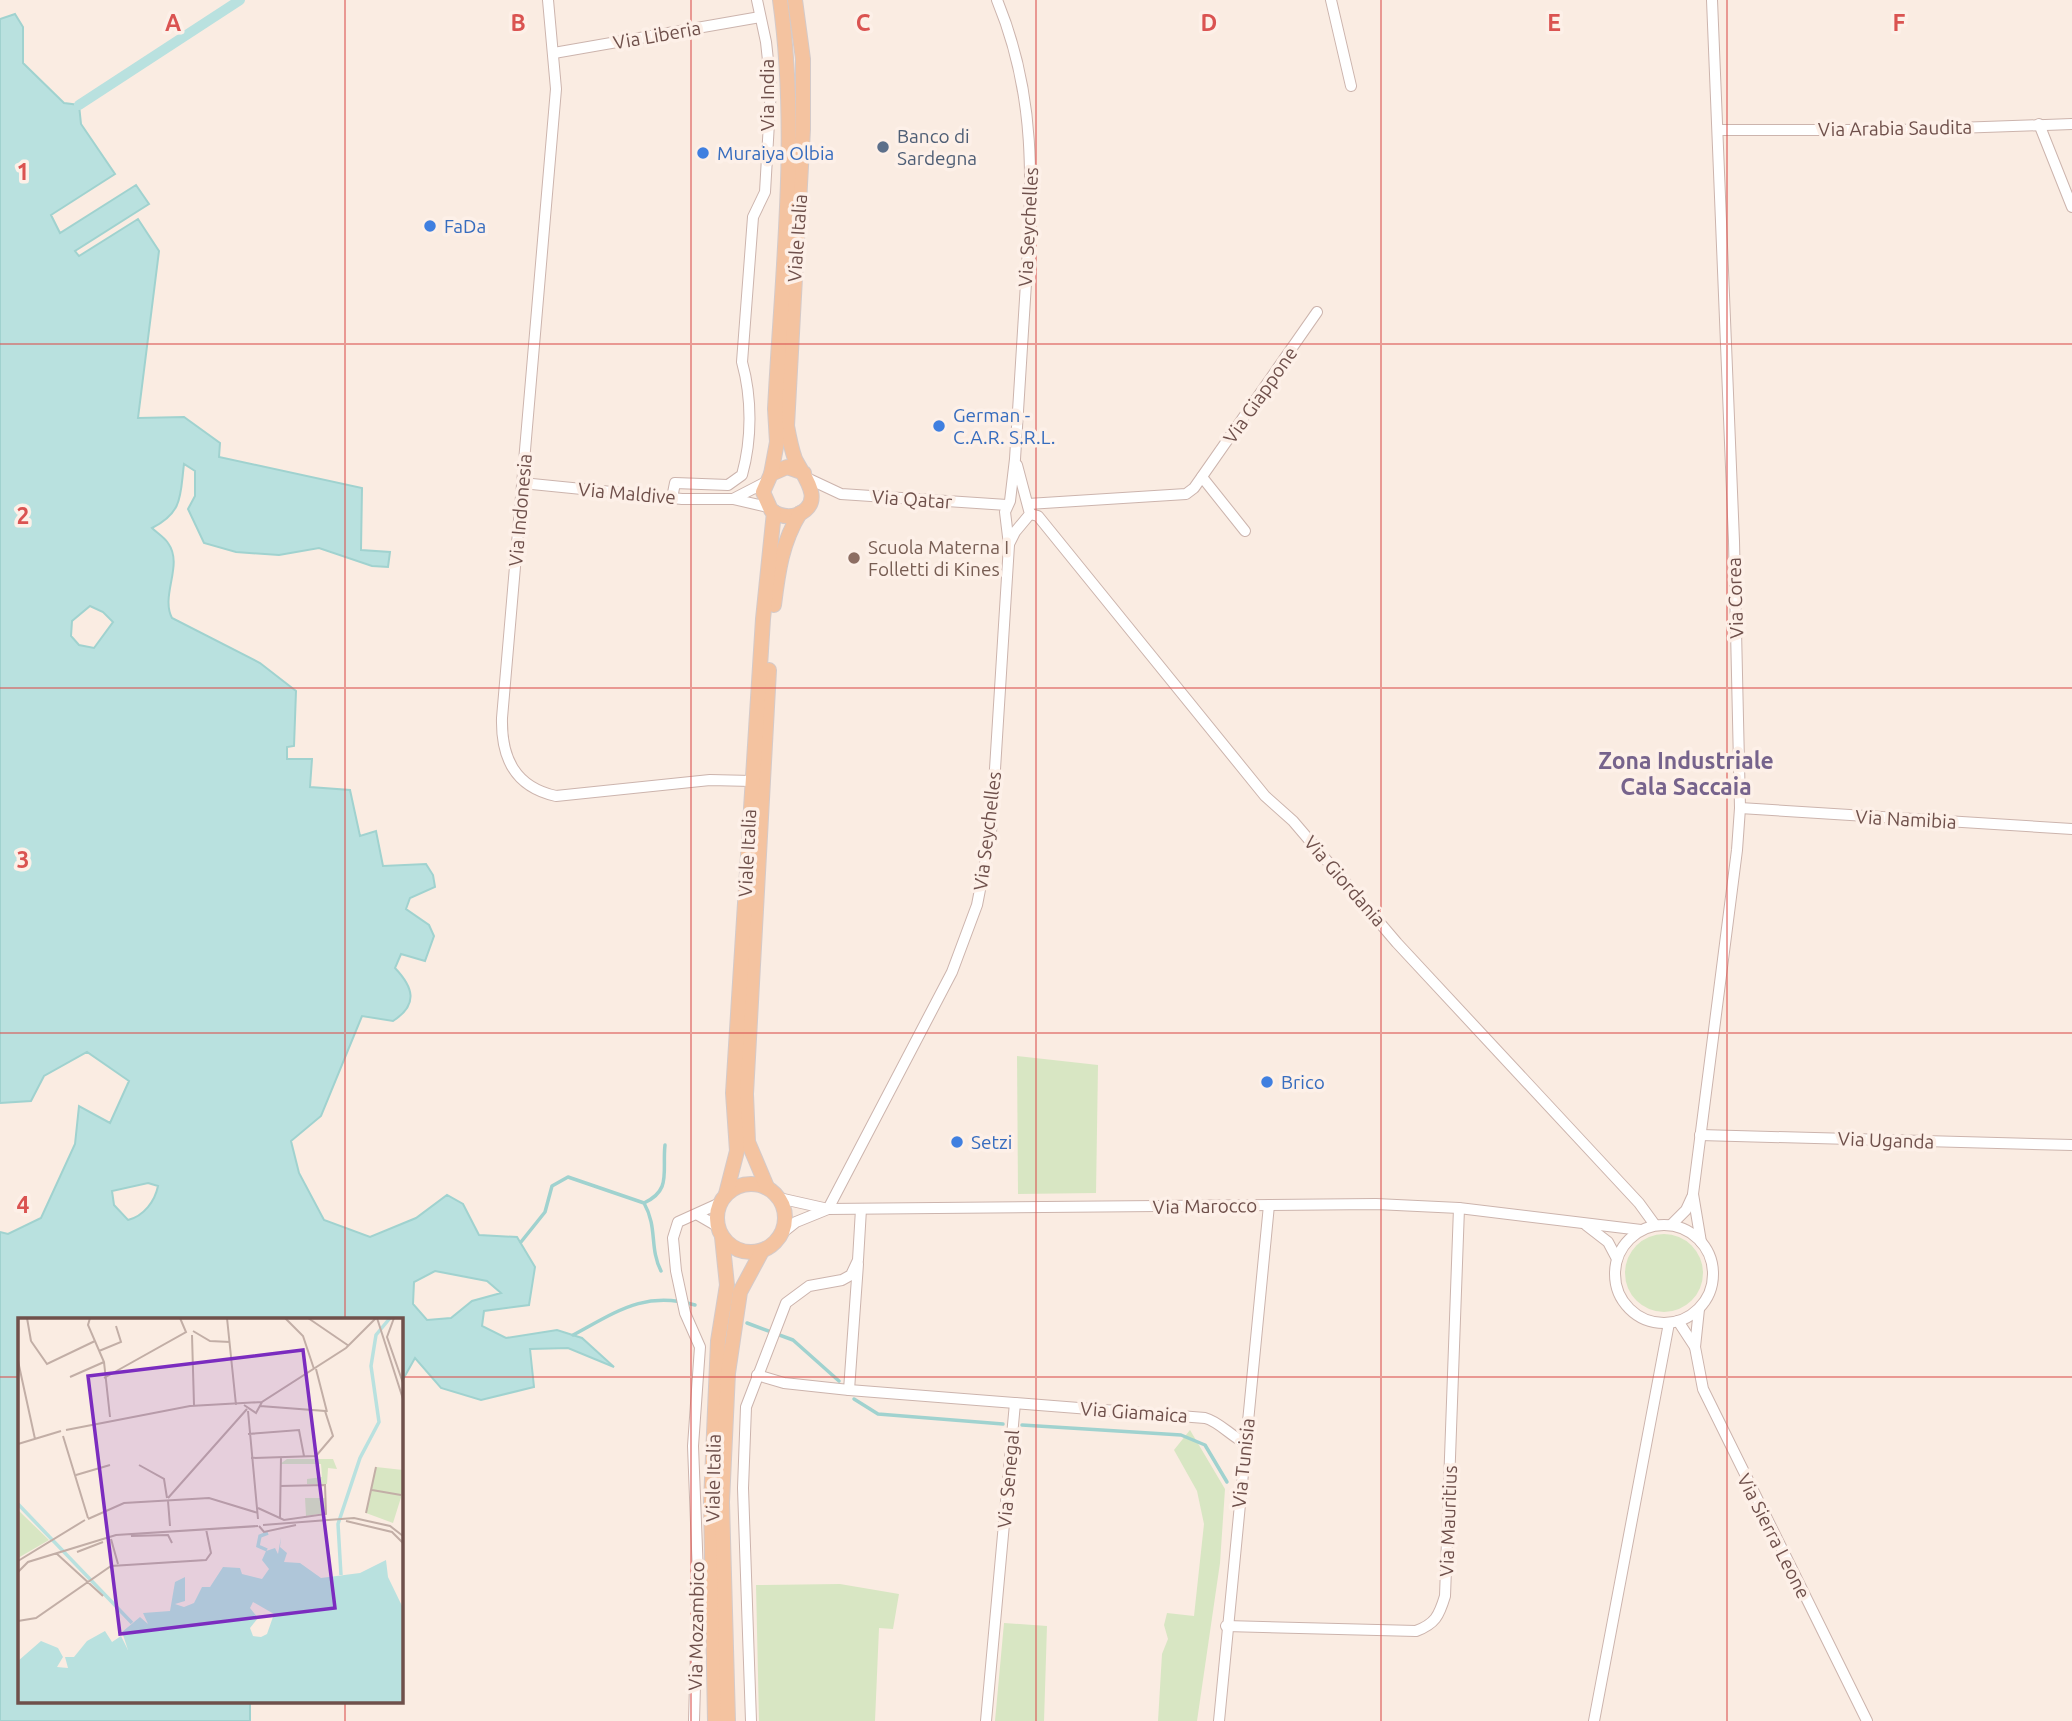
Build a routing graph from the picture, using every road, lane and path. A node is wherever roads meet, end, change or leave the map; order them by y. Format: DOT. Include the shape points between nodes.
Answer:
graph roads {
  1 [pos="548,0"];
  2 [pos="757,0"];
  3 [pos="780,0"];
  4 [pos="794,0"];
  5 [pos="997,0"];
  6 [pos="1331,0"];
  7 [pos="1712,0"];
  8 [pos="760,17"];
  9 [pos="554,53"];
  10 [pos="1351,86"];
  11 [pos="2039,124"];
  12 [pos="2072,124"];
  13 [pos="1718,130"];
  14 [pos="2072,207"];
  15 [pos="1317,312"];
  16 [pos="1015,459"];
  17 [pos="806,476"];
  18 [pos="1202,477"];
  19 [pos="767,478"];
  20 [pos="522,484"];
  21 [pos="841,494"];
  22 [pos="672,498"];
  23 [pos="733,499"];
  24 [pos="1056,504"];
  25 [pos="805,508"];
  26 [pos="1007,509"];
  27 [pos="771,510"];
  28 [pos="1026,513"];
  29 [pos="1047,527"];
  30 [pos="1245,531"];
  31 [pos="1009,545"];
  32 [pos="752,781"];
  33 [pos="1740,808"];
  34 [pos="2072,829"];
  35 [pos="1700,1135"];
  36 [pos="2072,1145"];
  37 [pos="767,1187"];
  38 [pos="1693,1195"];
  39 [pos="723,1198"];
  40 [pos="779,1198"];
  41 [pos="1269,1205"];
  42 [pos="1459,1208"];
  43 [pos="828,1209"];
  44 [pos="861,1209"];
  45 [pos="698,1215"];
  46 [pos="1581,1221"];
  47 [pos="1655,1225"];
  48 [pos="1671,1225"];
  49 [pos="1641,1230"];
  50 [pos="720,1232"];
  51 [pos="782,1233"];
  52 [pos="1702,1242"];
  53 [pos="761,1251"];
  54 [pos="1617,1259"];
  55 [pos="859,1260"];
  56 [pos="1699,1309"];
  57 [pos="1674,1322"];
  58 [pos="1695,1347"];
  59 [pos="757,1376"];
  60 [pos="849,1390"];
  61 [pos="1014,1403"];
  62 [pos="1245,1443"];
  63 [pos="1226,1626"];
  64 [pos="694,1721"];
  65 [pos="715,1721"];
  66 [pos="728,1721"];
  67 [pos="751,1721"];
  68 [pos="986,1721"];
  69 [pos="1219,1721"];
  70 [pos="1594,1721"];
  71 [pos="1867,1721"];
  1 -- 9 [label="street, Via Indonesia"];
  2 -- 8 [label="street, Via India"];
  3 -- 19 [label="main road, Viale Italia" via="788,62 789,131 777,442"];
  4 -- 17 [label="main road, Viale Italia" via="803,59 803,129 787,426"];
  5 -- 16 [label="street, Via Seychelles" via="1025,91 1032,162"];
  6 -- 10 [label="street"];
  7 -- 13 [label="street, Via Corea"];
  8 -- 9 [label="street, Via Liberia"];
  8 -- 22 [label="street, Via India" via="771,88 765,192 752,229 742,362 749,428 741,475 728,485 675,483"];
  9 -- 20 [label="street, Via Indonesia" via="556,89"];
  11 -- 12 [label="street, Via Arabia Saudita"];
  11 -- 13 [label="street, Via Arabia Saudita"];
  11 -- 14 [label="street"];
  13 -- 33 [label="street, Via Corea"];
  15 -- 18 [label="street, Via Giappone"];
  16 -- 26 [label="street, Via Seychelles"];
  16 -- 28 [label="street, Via Seychelles"];
  17 -- 19 [label="main road" via="787,467"];
  17 -- 21 [label="street"];
  17 -- 25 [label="main road" via="812,491"];
  18 -- 24 [label="street, Via Giappone" via="1186,494"];
  18 -- 30 [label="street"];
  19 -- 23 [label="street, Via Maldive"];
  19 -- 27 [label="main road" via="763,498"];
  20 -- 22 [label="street, Via Maldive"];
  20 -- 32 [label="street, Via Indonesia" via="502,718 503,751 515,773 540,793 570,797 710,780"];
  21 -- 25 [label="street"];
  21 -- 26 [label="street, Via Qatar" via="983,503"];
  22 -- 23 [label="street, Via Maldive"];
  23 -- 27 [label="street, Via Maldive"];
  24 -- 28 [label="street, Via Giappone"];
  24 -- 29 [label="street"];
  25 -- 27 [label="main road" via="788,516"];
  25 -- 37 [label="main road, Viale Italia" via="780,559 772,620 746,1094 748,1142"];
  26 -- 28 [label="street, Via Giappone" via="1017,499"];
  26 -- 28 [label="street, Via Giordania" via="1014,523"];
  26 -- 31 [label="street, Via Seychelles"];
  27 -- 32 [label="main road, Viale Italia"];
  28 -- 29 [label="street, Via Giordania" via="1038,516"];
  28 -- 31 [label="street, Via Seychelles"];
  29 -- 47 [label="street, Via Giordania" via="1265,796 1301,830 1397,943"];
  31 -- 43 [label="street, Via Seychelles" via="991,834 977,905 952,972"];
  32 -- 39 [label="main road, Viale Italia" via="733,1093 737,1151"];
  33 -- 34 [label="street, Via Namibia"];
  33 -- 35 [label="street, Via Corea"];
  35 -- 36 [label="street, Via Uganda"];
  35 -- 38 [label="street, Via Corea"];
  37 -- 39 [label="main road" via="746,1184"];
  37 -- 40 [label="main road"];
  38 -- 48 [label="street"];
  38 -- 52 [label="street"];
  39 -- 45 [label="street, Via Mozambico"];
  39 -- 50 [label="main road"];
  40 -- 43 [label="street, Via Marocco"];
  40 -- 51 [label="main road" via="786,1215"];
  41 -- 42 [label="street, Via Marocco"];
  41 -- 44 [label="street, Via Marocco"];
  41 -- 62 [label="street, Via Tunisia"];
  42 -- 46 [label="street, Via Marocco"];
  42 -- 63 [label="street, Via Mauritius" via="1445,1596 1440,1614 1432,1625 1416,1631"];
  43 -- 44 [label="street, Via Marocco"];
  43 -- 51 [label="street, Via Marocco"];
  44 -- 55 [label="street"];
  45 -- 50 [label="street"];
  45 -- 64 [label="street, Via Mozambico" via="678,1222 673,1238 683,1302 700,1347 694,1446 698,1574"];
  46 -- 49 [label="street, Via Marocco"];
  46 -- 54 [label="street" via="1599,1233"];
  47 -- 48 [label="street"];
  47 -- 49 [label="street"];
  48 -- 52 [label="street" via="1688,1230"];
  49 -- 54 [label="street" via="1629,1238"];
  50 -- 53 [label="main road" via="739,1251"];
  50 -- 65 [label="main road, Viale Italia" via="727,1285 718,1341 711,1502"];
  51 -- 53 [label="main road"];
  52 -- 56 [label="street" via="1711,1258 1713,1279"];
  53 -- 66 [label="main road, Viale Italia" via="740,1292 728,1373 722,1502"];
  54 -- 57 [label="street" via="1614,1274 1623,1302 1650,1321"];
  55 -- 59 [label="street" via="851,1275 809,1286 786,1303"];
  55 -- 60 [label="street"];
  56 -- 57 [label="street"];
  56 -- 58 [label="street, Via Sierra Leone"];
  57 -- 58 [label="street, Via Sierra Leone"];
  57 -- 70 [label="street"];
  58 -- 71 [label="street, Via Sierra Leone" via="1712,1412"];
  59 -- 60 [label="street, Via Senegal"];
  59 -- 67 [label="street" via="746,1407 743,1453"];
  60 -- 61 [label="street, Via Senegal"];
  61 -- 62 [label="street, Via Giamaica" via="1205,1418"];
  61 -- 68 [label="street, Via Senegal"];
  62 -- 63 [label="street, Via Tunisia"];
  63 -- 69 [label="street, Via Tunisia"];
}
